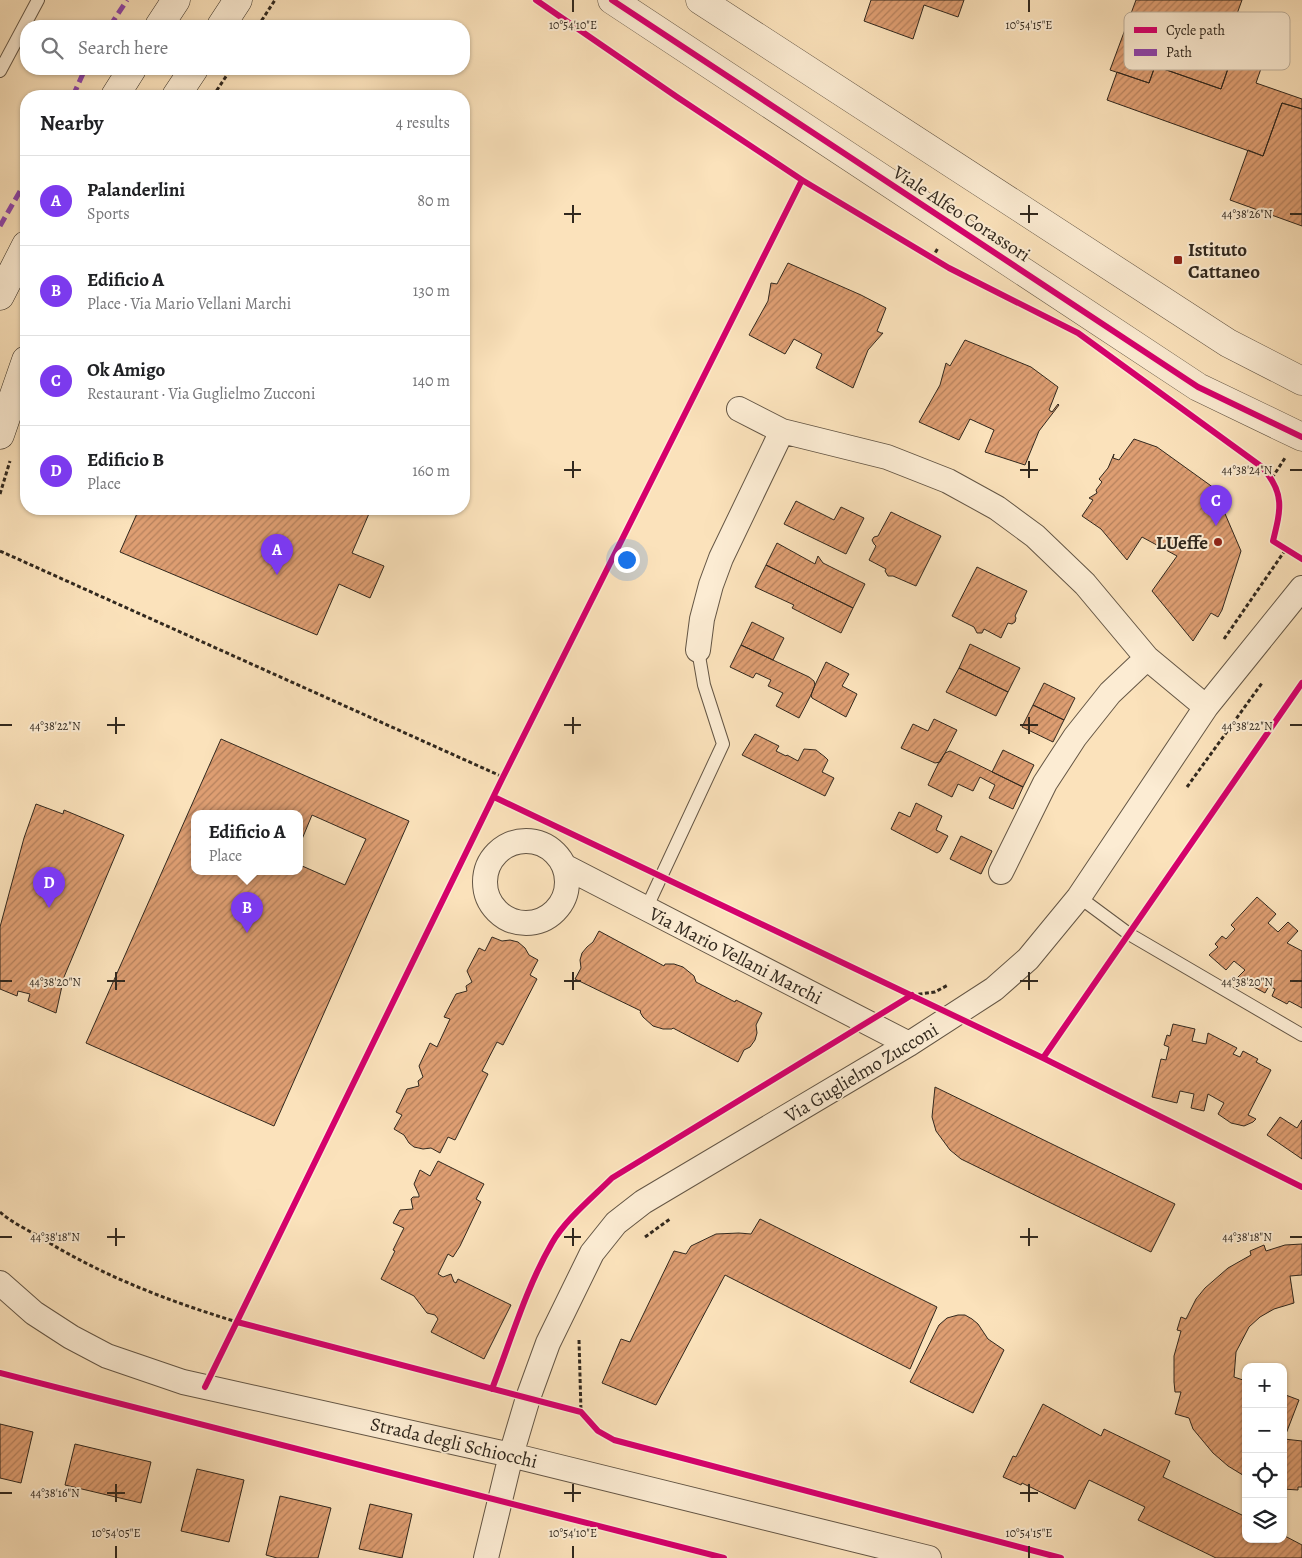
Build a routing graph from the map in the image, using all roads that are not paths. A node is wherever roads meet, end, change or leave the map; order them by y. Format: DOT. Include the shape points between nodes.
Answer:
graph roads {
  1 [pos="38,0"];
  2 [pos="176,0"];
  3 [pos="238,0"];
  4 [pos="612,0"];
  5 [pos="700,0"];
  6 [pos="27,20"];
  7 [pos="163,20"];
  8 [pos="225,20"];
  9 [pos="20,34"];
  10 [pos="0,71"];
  11 [pos="128,75"];
  12 [pos="190,75"];
  13 [pos="119,90"];
  14 [pos="180,90"];
  15 [pos="20,257"];
  16 [pos="0,296"];
  17 [pos="20,377"];
  18 [pos="1302,381"];
  19 [pos="739,409"];
  20 [pos="782,431"];
  21 [pos="0,435"];
  22 [pos="1302,437"];
  23 [pos="1302,588"];
  24 [pos="698,650"];
  25 [pos="1147,658"];
  26 [pos="1206,707"];
  27 [pos="564,866"];
  28 [pos="1001,872"];
  29 [pos="1079,897"];
  30 [pos="646,909"];
  31 [pos="1302,1035"];
  32 [pos="909,1044"];
  33 [pos="0,1283"];
  34 [pos="512,1454"];
  35 [pos="918,1557"];
  36 [pos="486,1558"];
  1 -- 6 [label="lane"];
  2 -- 7 [label="street"];
  3 -- 8 [label="street"];
  4 -- 22 [label="street, Viale Alfeo Corassori" via="1198,387"];
  5 -- 18 [label="street, Viale Alfeo Corassori" via="1228,343"];
  9 -- 10 [label="lane"];
  11 -- 13 [label="street"];
  12 -- 14 [label="street"];
  15 -- 16 [label="street"];
  17 -- 21 [label="street"];
  19 -- 20 [label="street"];
  20 -- 24 [label="street" via="721,558 702,619"];
  20 -- 25 [label="street" via="887,457 948,481 997,508 1034,536 1085,584"];
  23 -- 26 [label="street, Via Guglielmo Zucconi"];
  24 -- 30 [label="lane" via="704,685 723,744"];
  25 -- 26 [label="street"];
  25 -- 28 [label="street" via="1110,693 1075,737 1045,783"];
  26 -- 29 [label="street, Via Guglielmo Zucconi"];
  27 -- 30 [label="street, Via Mario Vellani Marchi"];
  29 -- 31 [label="lane" via="1128,934"];
  29 -- 32 [label="street, Via Guglielmo Zucconi" via="1028,959 994,990"];
  30 -- 32 [label="street, Via Mario Vellani Marchi"];
  32 -- 34 [label="street, Via Guglielmo Zucconi" via="643,1202 616,1223 592,1253 548,1343"];
  33 -- 34 [label="street, Strada degli Schiocchi" via="34,1313 71,1337 107,1356 183,1382"];
  34 -- 35 [label="street, Strada degli Schiocchi"];
  34 -- 36 [label="street, Via Guglielmo Zucconi"];
}
